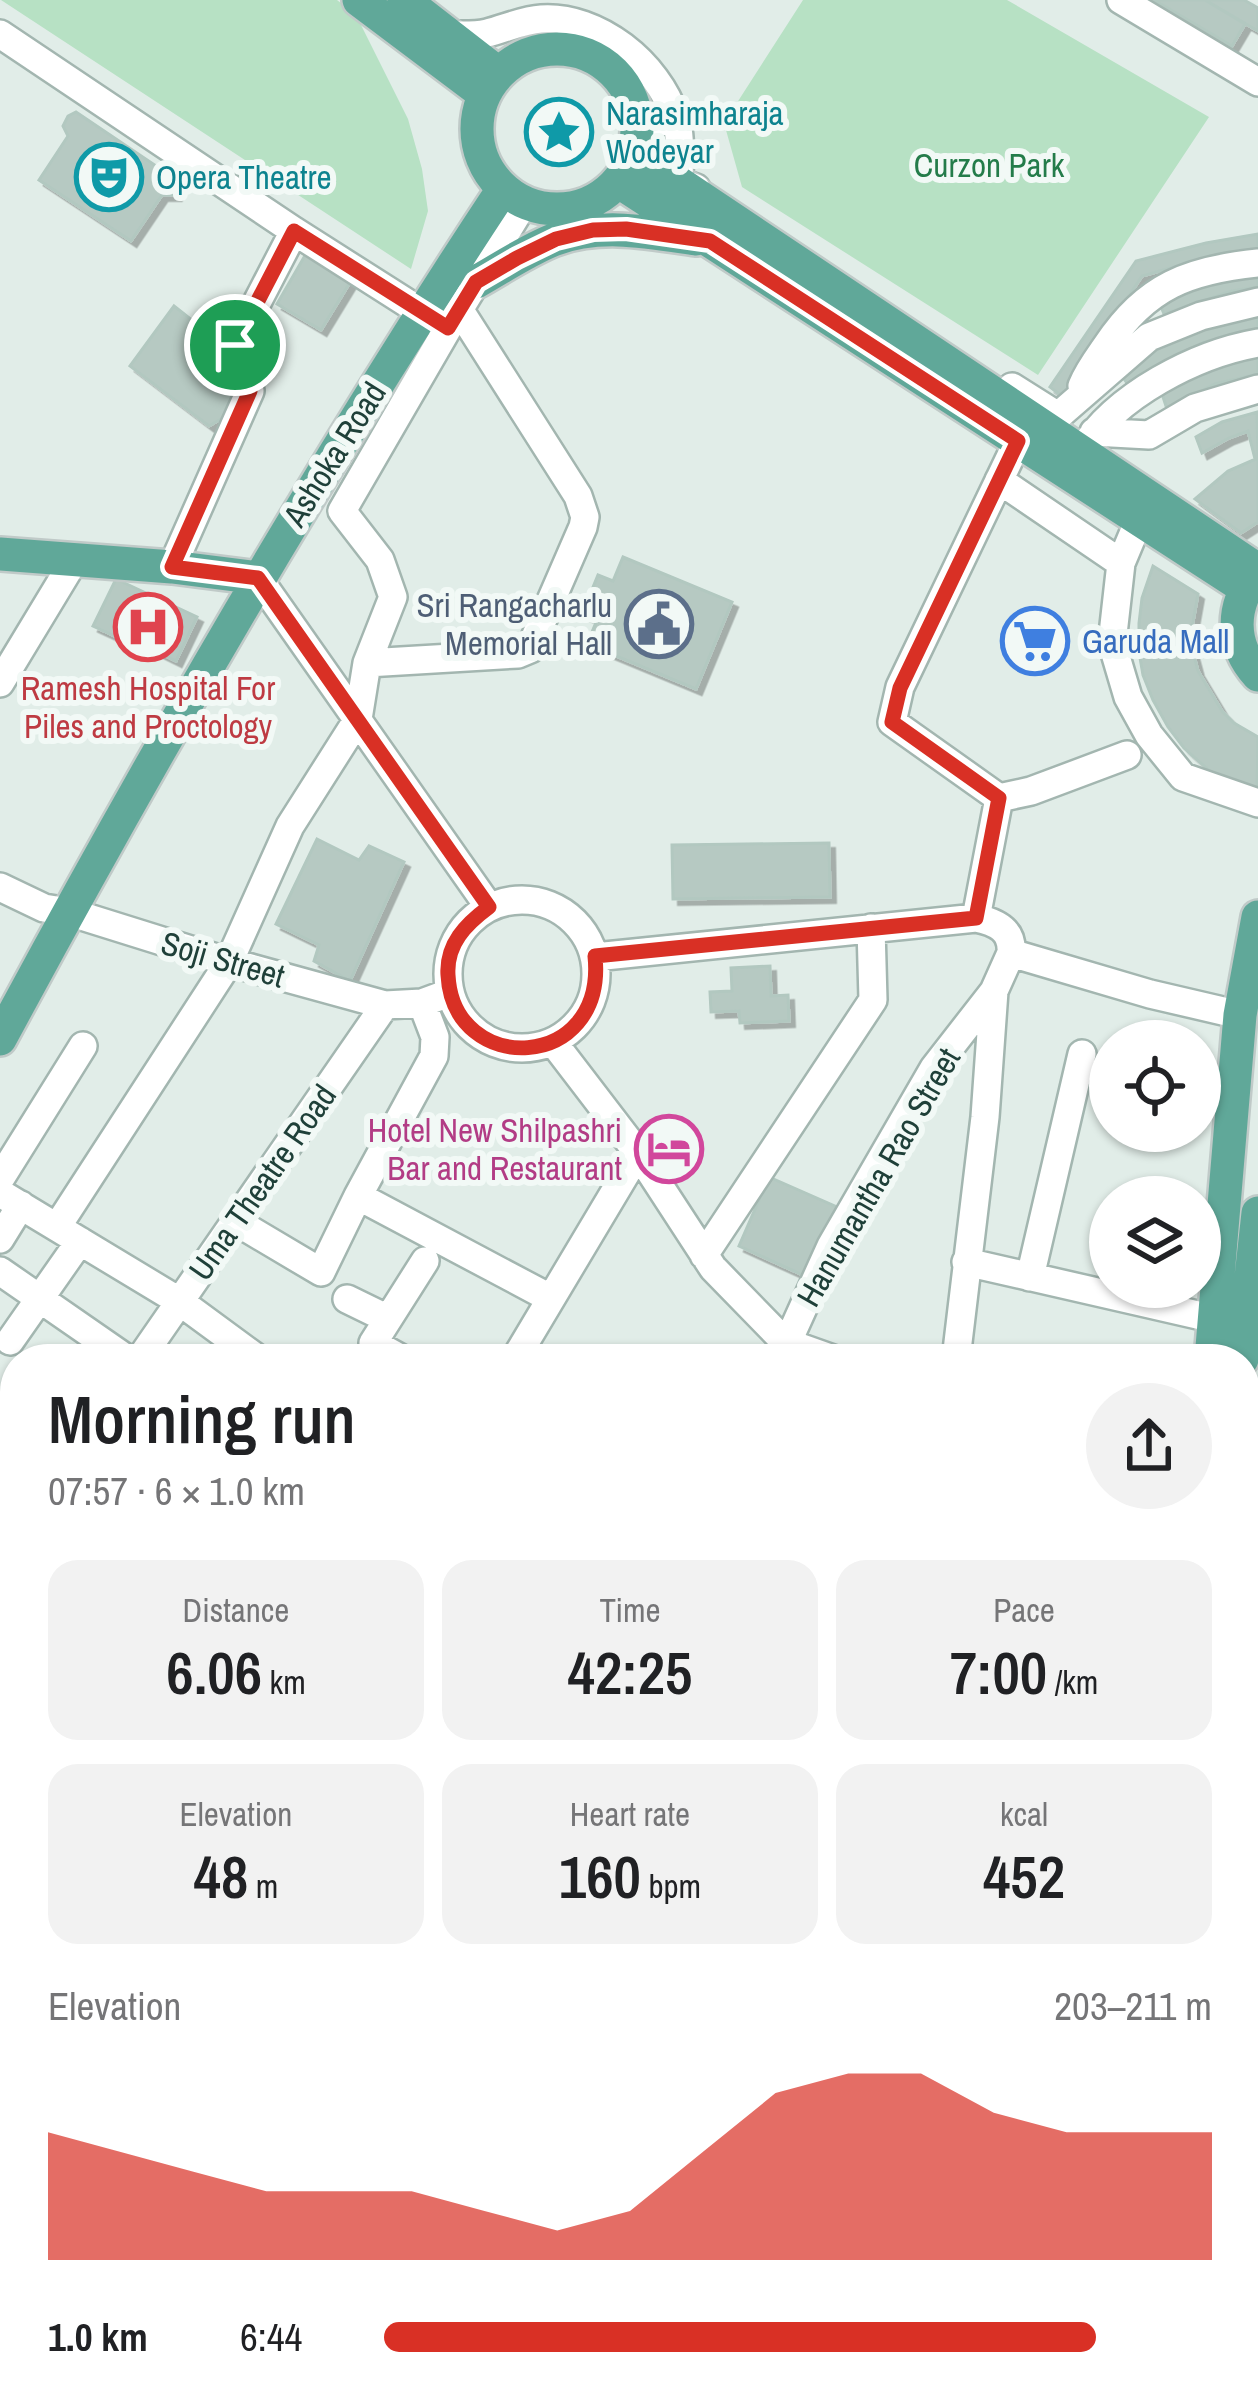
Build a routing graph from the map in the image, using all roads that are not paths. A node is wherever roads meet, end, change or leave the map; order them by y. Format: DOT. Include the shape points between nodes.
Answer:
graph roads {
  1 [pos="359,0"];
  2 [pos="404,0"];
  3 [pos="1121,0"];
  4 [pos="0,34"];
  5 [pos="450,35"];
  6 [pos="1258,82"];
  7 [pos="491,83"];
  8 [pos="676,119"];
  9 [pos="630,154"];
  10 [pos="679,182"];
  11 [pos="514,196"];
  12 [pos="294,231"];
  13 [pos="710,241"];
  14 [pos="1258,263"];
  15 [pos="1258,302"];
  16 [pos="451,308"];
  17 [pos="1258,343"];
  18 [pos="1258,388"];
  19 [pos="1076,401"];
  20 [pos="1018,441"];
  21 [pos="1088,441"];
  22 [pos="1000,480"];
  23 [pos="1139,520"];
  24 [pos="0,554"];
  25 [pos="75,559"];
  26 [pos="1121,563"];
  27 [pos="172,567"];
  28 [pos="1254,577"];
  29 [pos="258,578"];
  30 [pos="367,663"];
  31 [pos="1258,675"];
  32 [pos="0,683"];
  33 [pos="358,719"];
  34 [pos="1127,755"];
  35 [pos="999,798"];
  36 [pos="1258,803"];
  37 [pos="0,887"];
  38 [pos="489,907"];
  39 [pos="69,912"];
  40 [pos="1258,917"];
  41 [pos="976,918"];
  42 [pos="871,928"];
  43 [pos="1011,953"];
  44 [pos="595,956"];
  45 [pos="229,962"];
  46 [pos="994,991"];
  47 [pos="449,993"];
  48 [pos="422,1003"];
  49 [pos="385,1005"];
  50 [pos="1240,1015"];
  51 [pos="0,1040"];
  52 [pos="553,1042"];
  53 [pos="83,1046"];
  54 [pos="1082,1054"];
  55 [pos="638,1153"];
  56 [pos="0,1179"];
  57 [pos="358,1196"];
  58 [pos="10,1199"];
  59 [pos="1258,1213"];
  60 [pos="235,1221"];
  61 [pos="68,1234"];
  62 [pos="0,1239"];
  63 [pos="704,1255"];
  64 [pos="425,1261"];
  65 [pos="966,1262"];
  66 [pos="0,1271"];
  67 [pos="1030,1277"];
  68 [pos="550,1298"];
  69 [pos="39,1300"];
  70 [pos="347,1300"];
  71 [pos="179,1301"];
  72 [pos="388,1319"];
  73 [pos="1215,1319"];
  74 [pos="5,1339"];
  75 [pos="105,1344"];
  76 [pos="150,1344"];
  77 [pos="238,1344"];
  78 [pos="376,1344"];
  79 [pos="524,1344"];
  80 [pos="777,1344"];
  81 [pos="785,1344"];
  82 [pos="958,1344"];
  83 [pos="1212,1344"];
  84 [pos="1244,1344"];
  1 -- 7 [label="main road"];
  2 -- 5 [label="main road"];
  3 -- 6 [label="street"];
  4 -- 12 [label="street"];
  5 -- 7 [label="main road"];
  5 -- 8 [label="street" via="541,19 580,24 634,56"];
  7 -- 9 [label="main road" via="520,57 546,49 598,59 632,100"];
  7 -- 11 [label="main road" via="476,118 477,144 486,169"];
  8 -- 9 [label="street"];
  8 -- 10 [label="street"];
  9 -- 10 [label="main road"];
  9 -- 11 [label="main road" via="599,198 575,208"];
  9 -- 13 [label="main road"];
  10 -- 19 [label="street" via="716,194 1058,416"];
  10 -- 21 [label="main road"];
  11 -- 16 [label="main road, Ashoka Road"];
  11 -- 16 [label="street"];
  12 -- 16 [label="street"];
  12 -- 27 [label="street" via="235,345 250,391"];
  13 -- 16 [label="main road" via="626,229 556,239"];
  13 -- 20 [label="main road"];
  14 -- 19 [label="street" via="1186,276 1136,307"];
  15 -- 19 [label="street" via="1149,338"];
  16 -- 29 [label="main road, Ashoka Road"];
  16 -- 30 [label="street" via="342,511 380,560 393,596"];
  16 -- 30 [label="street" via="578,496 583,527 530,650"];
  17 -- 21 [label="street" via="1193,362 1124,405"];
  18 -- 21 [label="street" via="1195,408 1149,435"];
  20 -- 22 [label="street"];
  20 -- 23 [label="main road"];
  21 -- 28 [label="main road"];
  22 -- 26 [label="street"];
  22 -- 35 [label="street" via="900,688 892,722"];
  23 -- 26 [label="street"];
  23 -- 28 [label="main road"];
  24 -- 25 [label="main road"];
  25 -- 27 [label="main road"];
  25 -- 32 [label="street"];
  26 -- 36 [label="street" via="1112,643 1149,735 1183,777"];
  27 -- 29 [label="main road"];
  28 -- 31 [label="main road" via="1236,630"];
  29 -- 33 [label="street"];
  29 -- 39 [label="main road, Ashoka Road"];
  30 -- 33 [label="street"];
  33 -- 38 [label="street"];
  33 -- 45 [label="street" via="290,826"];
  34 -- 35 [label="street"];
  35 -- 41 [label="street"];
  37 -- 39 [label="street, Soji Street"];
  38 -- 44 [label="street" via="510,900 554,907 572,919"];
  38 -- 47 [label="street" via="454,943"];
  39 -- 45 [label="street, Soji Street"];
  39 -- 51 [label="main road, Ashoka Road"];
  40 -- 50 [label="main road"];
  41 -- 42 [label="street"];
  41 -- 43 [label="street" via="1008,933"];
  42 -- 44 [label="street"];
  42 -- 63 [label="street" via="873,1000"];
  43 -- 46 [label="street, Hanumantha Rao Street"];
  43 -- 50 [label="street"];
  44 -- 52 [label="street" via="594,998"];
  45 -- 49 [label="street, Soji Street"];
  45 -- 61 [label="street"];
  46 -- 65 [label="street"];
  46 -- 81 [label="street, Hanumantha Rao Street" via="934,1068 830,1246"];
  47 -- 48 [label="street, Soji Street"];
  47 -- 52 [label="street" via="460,1017 502,1046"];
  48 -- 49 [label="street, Soji Street"];
  48 -- 57 [label="street" via="434,1056"];
  49 -- 60 [label="street, Uma Theatre Road"];
  50 -- 73 [label="main road"];
  52 -- 55 [label="street"];
  53 -- 56 [label="street"];
  54 -- 67 [label="street"];
  55 -- 63 [label="street"];
  55 -- 68 [label="street"];
  57 -- 60 [label="street" via="321,1272"];
  57 -- 68 [label="street"];
  58 -- 61 [label="street"];
  58 -- 62 [label="street"];
  59 -- 84 [label="main road"];
  60 -- 71 [label="street, Uma Theatre Road"];
  61 -- 69 [label="street"];
  61 -- 71 [label="street"];
  63 -- 80 [label="street"];
  64 -- 72 [label="street"];
  65 -- 67 [label="street"];
  65 -- 82 [label="street"];
  66 -- 69 [label="street"];
  67 -- 73 [label="street"];
  68 -- 79 [label="street"];
  69 -- 74 [label="street"];
  69 -- 75 [label="street"];
  70 -- 72 [label="street"];
  71 -- 76 [label="street, Uma Theatre Road"];
  71 -- 77 [label="street"];
  72 -- 78 [label="street"];
  73 -- 83 [label="main road"];
}
